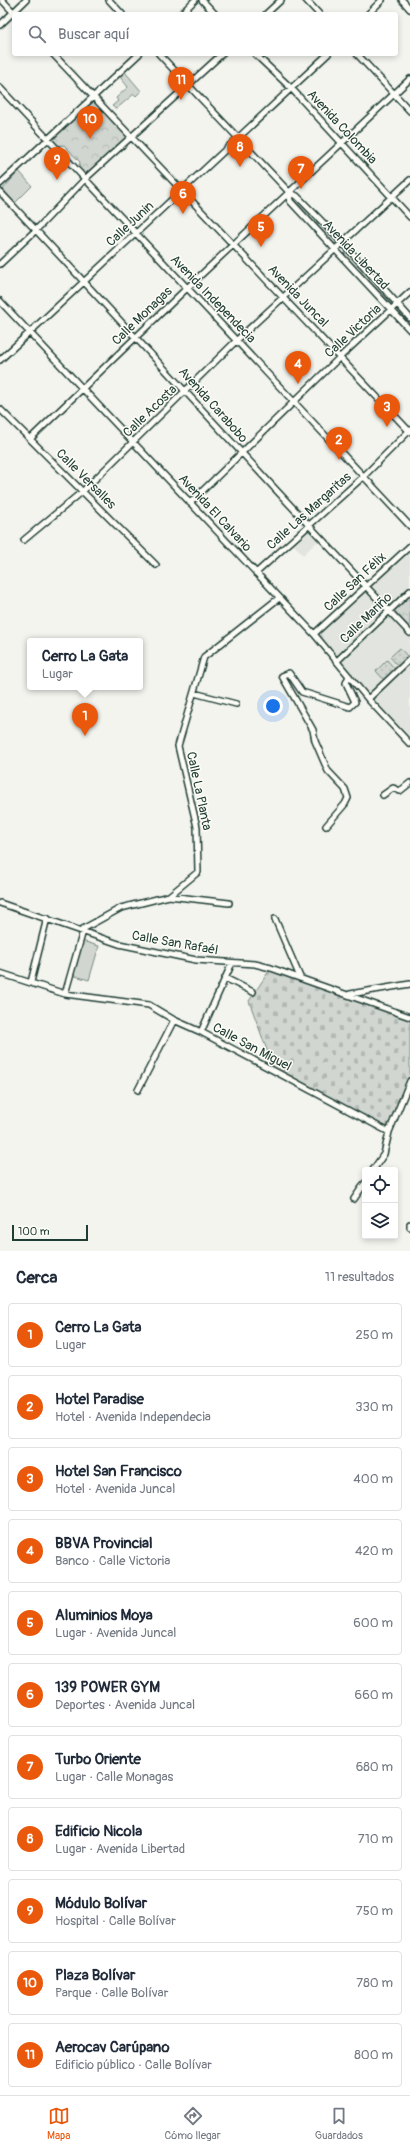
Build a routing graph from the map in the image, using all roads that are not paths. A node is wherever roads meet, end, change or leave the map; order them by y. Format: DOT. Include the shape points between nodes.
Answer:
graph roads {
  1 [pos="2,0"];
  2 [pos="26,0"];
  3 [pos="109,0"];
  4 [pos="195,0"];
  5 [pos="202,0"];
  6 [pos="281,0"];
  7 [pos="306,0"];
  8 [pos="382,0"];
  9 [pos="402,0"];
  10 [pos="410,9"];
  11 [pos="14,12"];
  12 [pos="16,12"];
  13 [pos="120,12"];
  14 [pos="183,12"];
  15 [pos="213,12"];
  16 [pos="268,12"];
  17 [pos="317,12"];
  18 [pos="370,12"];
  19 [pos="12,15"];
  20 [pos="0,25"];
  21 [pos="55,56"];
  22 [pos="137,56"];
  23 [pos="161,56"];
  24 [pos="220,56"];
  25 [pos="257,56"];
  26 [pos="326,56"];
  27 [pos="359,56"];
  28 [pos="410,79"];
  29 [pos="188,84"];
  30 [pos="0,88"];
  31 [pos="291,88"];
  32 [pos="394,93"];
  33 [pos="93,97"];
  34 [pos="410,111"];
  35 [pos="132,137"];
  36 [pos="239,137"];
  37 [pos="48,139"];
  38 [pos="342,142"];
  39 [pos="85,179"];
  40 [pos="410,180"];
  41 [pos="0,184"];
  42 [pos="182,190"];
  43 [pos="0,192"];
  44 [pos="289,192"];
  45 [pos="392,196"];
  46 [pos="410,217"];
  47 [pos="36,230"];
  48 [pos="136,233"];
  49 [pos="343,243"];
  50 [pos="234,244"];
  51 [pos="336,249"];
  52 [pos="0,264"];
  53 [pos="85,281"];
  54 [pos="187,288"];
  55 [pos="410,292"];
  56 [pos="284,299"];
  57 [pos="0,301"];
  58 [pos="397,304"];
  59 [pos="392,310"];
  60 [pos="410,318"];
  61 [pos="410,330"];
  62 [pos="29,332"];
  63 [pos="137,336"];
  64 [pos="237,340"];
  65 [pos="340,357"];
  66 [pos="0,360"];
  67 [pos="83,389"];
  68 [pos="185,392"];
  69 [pos="294,402"];
  70 [pos="0,408"];
  71 [pos="410,431"];
  72 [pos="30,439"];
  73 [pos="133,442"];
  74 [pos="241,453"];
  75 [pos="364,476"];
  76 [pos="83,492"];
  77 [pos="190,503"];
  78 [pos="310,525"];
  79 [pos="410,526"];
  80 [pos="24,540"];
  81 [pos="410,546"];
  82 [pos="156,565"];
  83 [pos="256,573"];
  84 [pos="367,586"];
  85 [pos="410,591"];
  86 [pos="280,598"];
  87 [pos="389,610"];
  88 [pos="410,633"];
  89 [pos="314,634"];
  90 [pos="410,659"];
  91 [pos="337,661"];
  92 [pos="349,676"];
  93 [pos="194,693"];
  94 [pos="368,699"];
  95 [pos="236,704"];
  96 [pos="410,744"];
  97 [pos="410,784"];
  98 [pos="383,795"];
  99 [pos="326,826"];
  100 [pos="169,896"];
  101 [pos="0,903"];
  102 [pos="229,904"];
  103 [pos="47,918"];
  104 [pos="275,919"];
  105 [pos="82,931"];
  106 [pos="232,963"];
  107 [pos="0,973"];
  108 [pos="225,978"];
  109 [pos="300,978"];
  110 [pos="30,982"];
  111 [pos="410,984"];
  112 [pos="253,992"];
  113 [pos="65,994"];
  114 [pos="349,994"];
  115 [pos="410,1017"];
  116 [pos="174,1020"];
  117 [pos="201,1032"];
  118 [pos="410,1083"];
  119 [pos="138,1090"];
  120 [pos="388,1132"];
  121 [pos="375,1167"];
  122 [pos="362,1187"];
  123 [pos="354,1199"];
  1 -- 11 [label="street"];
  2 -- 12 [label="street"];
  3 -- 13 [label="street"];
  4 -- 14 [label="street"];
  5 -- 15 [label="street"];
  6 -- 16 [label="street"];
  7 -- 17 [label="street"];
  8 -- 18 [label="street"];
  9 -- 10 [label="street"];
  19 -- 20 [label="street"];
  21 -- 33 [label="street, Avenida Juncal"];
  22 -- 33 [label="street"];
  23 -- 29 [label="street, Avenida Libertad"];
  24 -- 29 [label="street"];
  25 -- 31 [label="street, Avenida Colombia"];
  26 -- 31 [label="street, Calle Junin"];
  27 -- 32 [label="street"];
  28 -- 32 [label="street, Calle Monagas"];
  29 -- 35 [label="street"];
  29 -- 36 [label="street, Avenida Libertad"];
  30 -- 37 [label="street, Avenida Independecia"];
  31 -- 36 [label="street, Calle Junin"];
  31 -- 38 [label="street, Avenida Colombia"];
  32 -- 34 [label="street"];
  32 -- 38 [label="street, Calle Monagas"];
  33 -- 35 [label="street, Avenida Juncal"];
  33 -- 37 [label="street"];
  35 -- 39 [label="street"];
  35 -- 42 [label="street, Avenida Juncal"];
  36 -- 42 [label="street, Calle Junin"];
  36 -- 44 [label="street, Avenida Libertad"];
  37 -- 39 [label="street, Avenida Independecia"];
  37 -- 41 [label="street"];
  38 -- 44 [label="street, Calle Monagas"];
  38 -- 45 [label="street, Avenida Colombia"];
  39 -- 47 [label="street"];
  39 -- 48 [label="street, Avenida Independecia"];
  40 -- 45 [label="street, Calle Acosta"];
  42 -- 48 [label="street, Calle Junin"];
  42 -- 50 [label="street, Avenida Juncal"];
  43 -- 47 [label="street, Avenida Carabobo"];
  44 -- 49 [label="street, Avenida Libertad" via="297,196"];
  44 -- 50 [label="street, Calle Monagas"];
  44 -- 51 [label="street, Avenida Libertad" via="290,201"];
  45 -- 46 [label="street, Avenida Colombia"];
  45 -- 49 [label="street, Calle Acosta"];
  47 -- 52 [label="street"];
  47 -- 53 [label="street, Avenida Carabobo"];
  48 -- 53 [label="street, Calle Junin"];
  48 -- 54 [label="street, Avenida Independecia"];
  49 -- 51 [label="street, Calle Acosta"];
  49 -- 58 [label="street, Avenida Libertad"];
  50 -- 54 [label="street, Calle Monagas"];
  50 -- 56 [label="street, Avenida Juncal"];
  51 -- 56 [label="street, Calle Acosta"];
  51 -- 59 [label="street, Avenida Libertad"];
  53 -- 62 [label="street, Calle Junin"];
  53 -- 63 [label="street, Avenida Carabobo"];
  54 -- 63 [label="street, Calle Monagas"];
  54 -- 64 [label="street, Avenida Independecia"];
  55 -- 58 [label="street, Calle Victoria"];
  56 -- 64 [label="street, Calle Acosta"];
  56 -- 65 [label="street, Avenida Juncal"];
  57 -- 62 [label="street, Avenida El Calvario"];
  58 -- 59 [label="street, Calle Victoria"];
  58 -- 60 [label="street, Avenida Libertad"];
  59 -- 61 [label="street, Avenida Libertad"];
  59 -- 65 [label="street, Calle Victoria"];
  62 -- 66 [label="street, Calle Junin"];
  62 -- 67 [label="street, Avenida El Calvario"];
  63 -- 67 [label="street, Calle Monagas"];
  63 -- 68 [label="street, Avenida Carabobo"];
  64 -- 68 [label="street, Calle Acosta"];
  64 -- 69 [label="street, Avenida Independecia"];
  65 -- 69 [label="street, Calle Victoria"];
  65 -- 71 [label="street, Avenida Juncal"];
  67 -- 72 [label="street, Calle Monagas"];
  67 -- 73 [label="street, Avenida El Calvario"];
  68 -- 73 [label="street, Calle Acosta"];
  68 -- 74 [label="street, Avenida Carabobo"];
  69 -- 74 [label="street, Calle Victoria"];
  69 -- 75 [label="street, Avenida Independecia"];
  70 -- 72 [label="street, Calle Versalles"];
  71 -- 75 [label="street, Calle Las Margaritas"];
  72 -- 76 [label="street, Calle Versalles"];
  73 -- 76 [label="street, Calle Acosta"];
  73 -- 77 [label="street, Avenida El Calvario"];
  74 -- 77 [label="street, Calle Victoria"];
  74 -- 78 [label="street, Avenida Carabobo"];
  75 -- 78 [label="street, Calle Las Margaritas"];
  75 -- 79 [label="street, Avenida Independecia"];
  76 -- 80 [label="street, Calle Acosta"];
  76 -- 82 [label="street, Calle Versalles"];
  77 -- 83 [label="street, Avenida El Calvario"];
  78 -- 83 [label="street, Calle Las Margaritas"];
  78 -- 84 [label="street, Avenida Carabobo"];
  81 -- 84 [label="street, Calle San Félix"];
  83 -- 86 [label="street, Avenida El Calvario"];
  84 -- 87 [label="street, Avenida Carabobo"];
  84 -- 89 [label="street, Calle San Félix"];
  85 -- 87 [label="street, Calle Mariño"];
  86 -- 89 [label="street, Avenida El Calvario"];
  86 -- 93 [label="street, Calle La Planta" via="204,657"];
  87 -- 88 [label="street, Avenida Carabobo"];
  87 -- 91 [label="street, Calle Mariño"];
  89 -- 91 [label="street, Avenida El Calvario"];
  90 -- 94 [label="street"];
  91 -- 92 [label="street, Avenida El Calvario"];
  92 -- 94 [label="street, Avenida El Calvario"];
  92 -- 99 [label="street" via="346,683 355,702 350,707 302,692 289,673 282,676 313,730 328,771 345,789 348,798"];
  93 -- 95 [label="street"];
  93 -- 100 [label="street, Calle La Planta" via="178,746 197,827 198,872"];
  94 -- 96 [label="street, Avenida El Calvario"];
  97 -- 98 [label="street" via="400,791 393,788"];
  100 -- 102 [label="street"];
  100 -- 105 [label="street, Calle La Planta" via="121,908"];
  101 -- 103 [label="street, Calle San Rafaél"];
  103 -- 105 [label="street, Calle San Rafaél"];
  103 -- 110 [label="street"];
  104 -- 109 [label="street"];
  105 -- 106 [label="street, Calle San Rafaél" via="119,944 196,960"];
  105 -- 113 [label="street"];
  106 -- 108 [label="street"];
  106 -- 109 [label="street, Calle San Rafaél" via="255,964"];
  107 -- 110 [label="street, Calle San Miguel"];
  108 -- 112 [label="street"];
  108 -- 117 [label="street"];
  109 -- 114 [label="street, Calle San Rafaél"];
  110 -- 113 [label="street, Calle San Miguel"];
  111 -- 114 [label="street, Calle San Rafaél"];
  113 -- 116 [label="street, Calle San Miguel" via="149,1005"];
  114 -- 115 [label="street, Calle San Rafaél"];
  116 -- 117 [label="street, Calle San Miguel"];
  116 -- 119 [label="street"];
  117 -- 120 [label="street, Calle San Miguel"];
  118 -- 120 [label="street"];
  120 -- 121 [label="street" via="384,1154"];
  122 -- 123 [label="street"];
}
